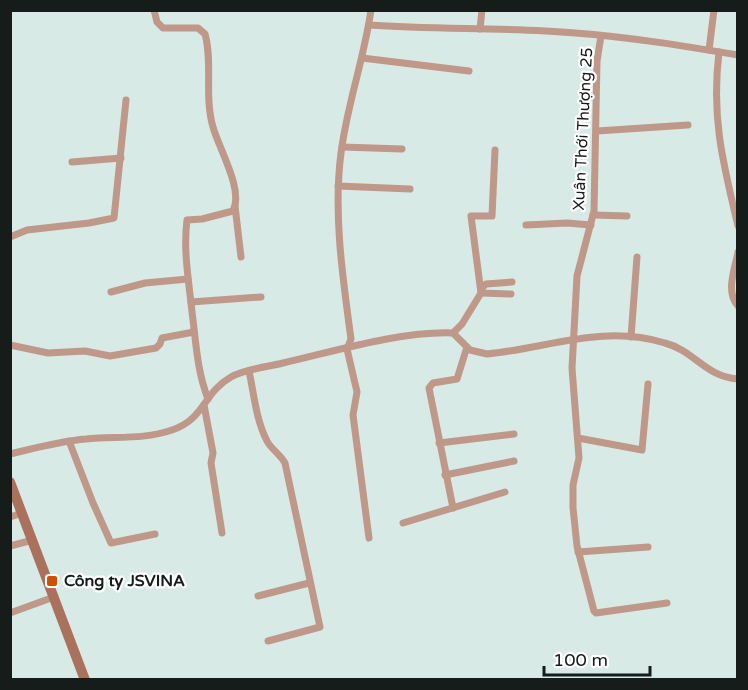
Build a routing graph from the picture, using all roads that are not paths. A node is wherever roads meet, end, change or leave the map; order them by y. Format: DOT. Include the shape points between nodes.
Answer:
graph roads {
  1 [pos="154,10"];
  2 [pos="371,10"];
  3 [pos="482,10"];
  4 [pos="714,10"];
  5 [pos="369,25"];
  6 [pos="480,29"];
  7 [pos="601,36"];
  8 [pos="709,50"];
  9 [pos="719,52"];
  10 [pos="738,55"];
  11 [pos="362,58"];
  12 [pos="469,71"];
  13 [pos="126,100"];
  14 [pos="688,125"];
  15 [pos="597,131"];
  16 [pos="342,147"];
  17 [pos="402,149"];
  18 [pos="495,150"];
  19 [pos="121,158"];
  20 [pos="72,162"];
  21 [pos="338,186"];
  22 [pos="410,189"];
  23 [pos="235,207"];
  24 [pos="593,215"];
  25 [pos="627,216"];
  26 [pos="526,225"];
  27 [pos="591,225"];
  28 [pos="738,226"];
  29 [pos="10,237"];
  30 [pos="738,252"];
  31 [pos="241,257"];
  32 [pos="637,257"];
  33 [pos="188,279"];
  34 [pos="512,282"];
  35 [pos="481,291"];
  36 [pos="111,292"];
  37 [pos="511,294"];
  38 [pos="261,297"];
  39 [pos="191,302"];
  40 [pos="738,306"];
  41 [pos="194,332"];
  42 [pos="453,333"];
  43 [pos="631,337"];
  44 [pos="573,338"];
  45 [pos="10,345"];
  46 [pos="467,347"];
  47 [pos="347,349"];
  48 [pos="249,371"];
  49 [pos="738,379"];
  50 [pos="648,384"];
  51 [pos="206,402"];
  52 [pos="514,434"];
  53 [pos="578,438"];
  54 [pos="69,441"];
  55 [pos="439,443"];
  56 [pos="10,454"];
  57 [pos="514,461"];
  58 [pos="446,475"];
  59 [pos="10,482"];
  60 [pos="505,492"];
  61 [pos="453,508"];
  62 [pos="22,513"];
  63 [pos="10,516"];
  64 [pos="403,523"];
  65 [pos="222,533"];
  66 [pos="155,534"];
  67 [pos="369,538"];
  68 [pos="33,540"];
  69 [pos="10,546"];
  70 [pos="648,547"];
  71 [pos="578,552"];
  72 [pos="309,583"];
  73 [pos="258,596"];
  74 [pos="54,597"];
  75 [pos="667,603"];
  76 [pos="10,613"];
  77 [pos="268,641"];
  78 [pos="85,680"];
  1 -- 23 [label="street" via="163,28 198,27 205,34 213,127 234,189"];
  2 -- 5 [label="street"];
  3 -- 6 [label="street"];
  4 -- 8 [label="street"];
  5 -- 6 [label="street"];
  5 -- 11 [label="street"];
  6 -- 7 [label="street"];
  7 -- 8 [label="street"];
  7 -- 15 [label="street, Xuân Thới Thượng 25"];
  8 -- 9 [label="street"];
  9 -- 10 [label="street"];
  9 -- 28 [label="street" via="717,129"];
  11 -- 12 [label="street"];
  11 -- 16 [label="street"];
  13 -- 19 [label="street"];
  14 -- 15 [label="street"];
  15 -- 24 [label="street, Xuân Thới Thượng 25"];
  16 -- 17 [label="street"];
  16 -- 21 [label="street"];
  18 -- 35 [label="street" via="492,216 471,216"];
  19 -- 20 [label="street"];
  19 -- 29 [label="street" via="114,218 27,230"];
  21 -- 22 [label="street"];
  21 -- 47 [label="street" via="351,339"];
  23 -- 31 [label="street"];
  23 -- 33 [label="street" via="233,211 187,220"];
  24 -- 25 [label="street"];
  24 -- 27 [label="street, Xuân Thới Thượng 25"];
  26 -- 27 [label="street"];
  27 -- 44 [label="street, Xuân Thới Thượng 25" via="577,276"];
  30 -- 40 [label="street" via="730,290"];
  32 -- 43 [label="street"];
  33 -- 36 [label="street" via="145,283"];
  33 -- 39 [label="street"];
  34 -- 35 [label="street" via="486,284"];
  35 -- 37 [label="street"];
  35 -- 42 [label="street"];
  38 -- 39 [label="street"];
  39 -- 41 [label="street"];
  41 -- 45 [label="street" via="162,338 156,348 110,356 85,351 48,353"];
  41 -- 51 [label="street"];
  42 -- 46 [label="street"];
  42 -- 47 [label="street" via="408,336"];
  43 -- 44 [label="street"];
  43 -- 49 [label="street" via="667,343 688,352 715,374"];
  44 -- 46 [label="street" via="495,353 477,353"];
  44 -- 53 [label="street, Xuân Thới Thượng 25"];
  46 -- 55 [label="street" via="457,379 429,388"];
  47 -- 48 [label="street"];
  47 -- 67 [label="street" via="357,392 353,415"];
  48 -- 51 [label="street" via="216,387"];
  48 -- 72 [label="street" via="263,433 285,463"];
  50 -- 53 [label="street" via="642,450"];
  51 -- 54 [label="street" via="196,417 158,435"];
  51 -- 65 [label="street" via="213,453 210,463"];
  52 -- 55 [label="street"];
  53 -- 71 [label="street, Xuân Thới Thượng 25" via="572,500"];
  54 -- 56 [label="street"];
  54 -- 66 [label="street" via="111,543"];
  55 -- 58 [label="street"];
  57 -- 58 [label="street"];
  58 -- 61 [label="street"];
  59 -- 62 [label="main road"];
  60 -- 61 [label="street"];
  61 -- 64 [label="street"];
  62 -- 63 [label="street"];
  62 -- 68 [label="main road"];
  68 -- 69 [label="street"];
  68 -- 74 [label="main road"];
  70 -- 71 [label="street"];
  71 -- 75 [label="street, Xuân Thới Thượng 25" via="594,612"];
  72 -- 73 [label="street"];
  72 -- 77 [label="street" via="320,627"];
  74 -- 76 [label="street"];
  74 -- 78 [label="main road"];
}
